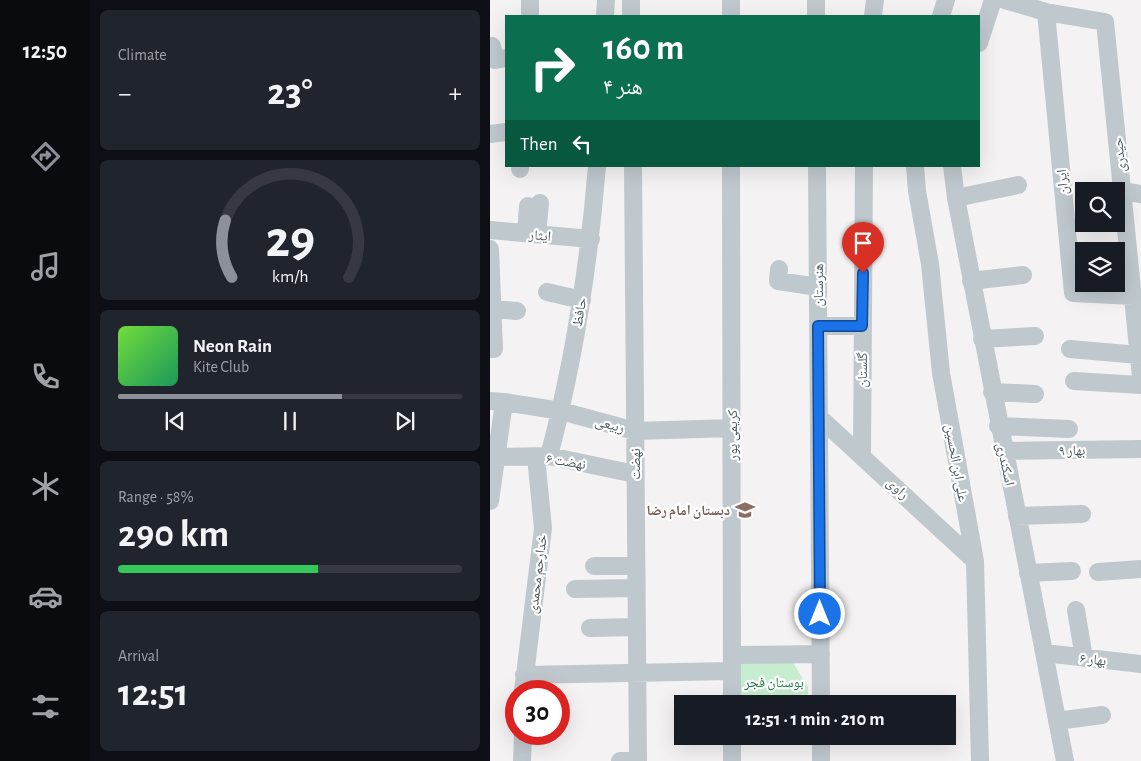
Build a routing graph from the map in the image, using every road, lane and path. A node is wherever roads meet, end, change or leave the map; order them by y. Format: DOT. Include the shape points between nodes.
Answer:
graph roads {
  1 [pos="530,0"];
  2 [pos="606,0"];
  3 [pos="630,0"];
  4 [pos="731,0"];
  5 [pos="816,0"];
  6 [pos="875,0"];
  7 [pos="946,0"];
  8 [pos="993,0"];
  9 [pos="1005,0"];
  10 [pos="1046,12"];
  11 [pos="530,15"];
  12 [pos="605,15"];
  13 [pos="631,15"];
  14 [pos="731,15"];
  15 [pos="816,15"];
  16 [pos="873,15"];
  17 [pos="941,15"];
  18 [pos="980,40"];
  19 [pos="492,46"];
  20 [pos="505,58"];
  21 [pos="505,132"];
  22 [pos="490,134"];
  23 [pos="597,167"];
  24 [pos="633,167"];
  25 [pos="732,167"];
  26 [pos="817,167"];
  27 [pos="864,167"];
  28 [pos="915,167"];
  29 [pos="952,167"];
  30 [pos="1121,182"];
  31 [pos="1018,184"];
  32 [pos="1125,191"];
  33 [pos="1141,194"];
  34 [pos="956,198"];
  35 [pos="534,205"];
  36 [pos="1125,206"];
  37 [pos="490,230"];
  38 [pos="531,234"];
  39 [pos="591,239"];
  40 [pos="490,248"];
  41 [pos="1135,257"];
  42 [pos="779,269"];
  43 [pos="1023,275"];
  44 [pos="971,281"];
  45 [pos="818,287"];
  46 [pos="547,292"];
  47 [pos="1133,296"];
  48 [pos="582,300"];
  49 [pos="493,309"];
  50 [pos="517,311"];
  51 [pos="818,326"];
  52 [pos="862,326"];
  53 [pos="1035,336"];
  54 [pos="982,339"];
  55 [pos="490,349"];
  56 [pos="1070,349"];
  57 [pos="1139,355"];
  58 [pos="1141,377"];
  59 [pos="1074,381"];
  60 [pos="1141,385"];
  61 [pos="992,392"];
  62 [pos="1036,394"];
  63 [pos="497,401"];
  64 [pos="561,411"];
  65 [pos="819,416"];
  66 [pos="998,426"];
  67 [pos="732,428"];
  68 [pos="1069,429"];
  69 [pos="635,431"];
  70 [pos="1141,449"];
  71 [pos="1003,451"];
  72 [pos="862,454"];
  73 [pos="496,457"];
  74 [pos="543,457"];
  75 [pos="635,474"];
  76 [pos="491,482"];
  77 [pos="490,501"];
  78 [pos="1082,514"];
  79 [pos="1017,516"];
  80 [pos="975,561"];
  81 [pos="594,566"];
  82 [pos="636,566"];
  83 [pos="1141,569"];
  84 [pos="1072,571"];
  85 [pos="1098,572"];
  86 [pos="1028,573"];
  87 [pos="636,588"];
  88 [pos="575,589"];
  89 [pos="1076,610"];
  90 [pos="637,627"];
  91 [pos="590,628"];
  92 [pos="1045,653"];
  93 [pos="820,654"];
  94 [pos="1084,658"];
  95 [pos="732,663"];
  96 [pos="1141,664"];
  97 [pos="638,672"];
  98 [pos="523,680"];
  99 [pos="554,680"];
  100 [pos="732,695"];
  101 [pos="821,695"];
  102 [pos="1102,715"];
  103 [pos="1057,721"];
  104 [pos="523,745"];
  105 [pos="732,745"];
  106 [pos="821,745"];
  107 [pos="522,761"];
  108 [pos="620,761"];
  109 [pos="638,761"];
  110 [pos="732,761"];
  111 [pos="821,761"];
  112 [pos="980,761"];
  113 [pos="1065,761"];
  1 -- 11 [label="street"];
  2 -- 12 [label="street"];
  3 -- 13 [label="street"];
  4 -- 14 [label="street"];
  5 -- 15 [label="street"];
  6 -- 16 [label="street"];
  7 -- 17 [label="street"];
  8 -- 18 [label="street"];
  9 -- 10 [label="street"];
  10 -- 30 [label="street, حیدری" via="1105,22"];
  10 -- 47 [label="street, ایران" via="1073,293"];
  19 -- 20 [label="street" via="495,60"];
  21 -- 22 [label="street"];
  23 -- 39 [label="street, حافظ"];
  24 -- 69 [label="street, نهضت"];
  25 -- 67 [label="street, کریمی پور"];
  26 -- 45 [label="street, هنرستان"];
  27 -- 52 [label="street, گلستان"];
  28 -- 80 [label="street, علی ابن الحسین" via="930,264 941,373"];
  29 -- 34 [label="street, اسکندری"];
  31 -- 34 [label="street"];
  32 -- 33 [label="street"];
  34 -- 44 [label="street, اسکندری"];
  35 -- 38 [label="street"];
  36 -- 41 [label="street, حیدری"];
  37 -- 38 [label="street, ایثار"];
  38 -- 39 [label="street, ایثار"];
  39 -- 48 [label="street, حافظ"];
  40 -- 49 [label="street"];
  41 -- 47 [label="street, حیدری"];
  42 -- 45 [label="street" via="778,281"];
  43 -- 44 [label="street"];
  44 -- 54 [label="street, اسکندری"];
  45 -- 51 [label="street, هنرستان"];
  46 -- 48 [label="street"];
  47 -- 57 [label="street, حیدری"];
  48 -- 64 [label="street, حافظ"];
  49 -- 50 [label="street"];
  49 -- 55 [label="street" via="494,349"];
  51 -- 52 [label="street"];
  51 -- 65 [label="street, هنرستان"];
  52 -- 72 [label="street, گلستان"];
  53 -- 54 [label="street"];
  54 -- 61 [label="street, اسکندری"];
  56 -- 57 [label="street"];
  57 -- 58 [label="street, حیدری"];
  59 -- 60 [label="street"];
  61 -- 62 [label="street"];
  61 -- 66 [label="street, اسکندری"];
  63 -- 64 [label="street, ربیعی"];
  63 -- 73 [label="street"];
  64 -- 69 [label="street, ربیعی"];
  64 -- 74 [label="street, حافظ"];
  65 -- 72 [label="street, راوی"];
  65 -- 93 [label="street, هنرستان"];
  66 -- 68 [label="street"];
  66 -- 71 [label="street, اسکندری"];
  67 -- 69 [label="street, ربیعی"];
  67 -- 95 [label="street, کریمی پور"];
  69 -- 75 [label="street, نهضت"];
  70 -- 71 [label="street, بهار ۹"];
  71 -- 79 [label="street, اسکندری"];
  72 -- 80 [label="street, راوی"];
  73 -- 74 [label="street, نهضت ۶"];
  73 -- 76 [label="street"];
  74 -- 75 [label="street, نهضت ۶"];
  74 -- 98 [label="street, خدارحم محمدی" via="543,528"];
  75 -- 82 [label="street, نهضت"];
  76 -- 77 [label="street"];
  78 -- 79 [label="street"];
  79 -- 86 [label="street, اسکندری"];
  80 -- 112 [label="street, علی ابن الحسین"];
  81 -- 82 [label="street"];
  82 -- 87 [label="street, نهضت"];
  83 -- 85 [label="street"];
  84 -- 86 [label="street"];
  86 -- 92 [label="street, اسکندری"];
  87 -- 88 [label="street"];
  87 -- 90 [label="street, نهضت"];
  89 -- 94 [label="street"];
  90 -- 91 [label="street"];
  90 -- 97 [label="street, نهضت"];
  92 -- 94 [label="street, بهار ۶"];
  92 -- 103 [label="street, اسکندری"];
  93 -- 95 [label="street"];
  93 -- 101 [label="street, هنرستان"];
  94 -- 96 [label="street, بهار ۶"];
  95 -- 97 [label="street"];
  95 -- 100 [label="street, کریمی پور"];
  97 -- 99 [label="street"];
  97 -- 109 [label="street, نهضت"];
  102 -- 103 [label="street"];
  103 -- 113 [label="street, اسکندری"];
  104 -- 107 [label="street"];
  105 -- 110 [label="street"];
  106 -- 111 [label="street"];
  108 -- 109 [label="street"];
}
